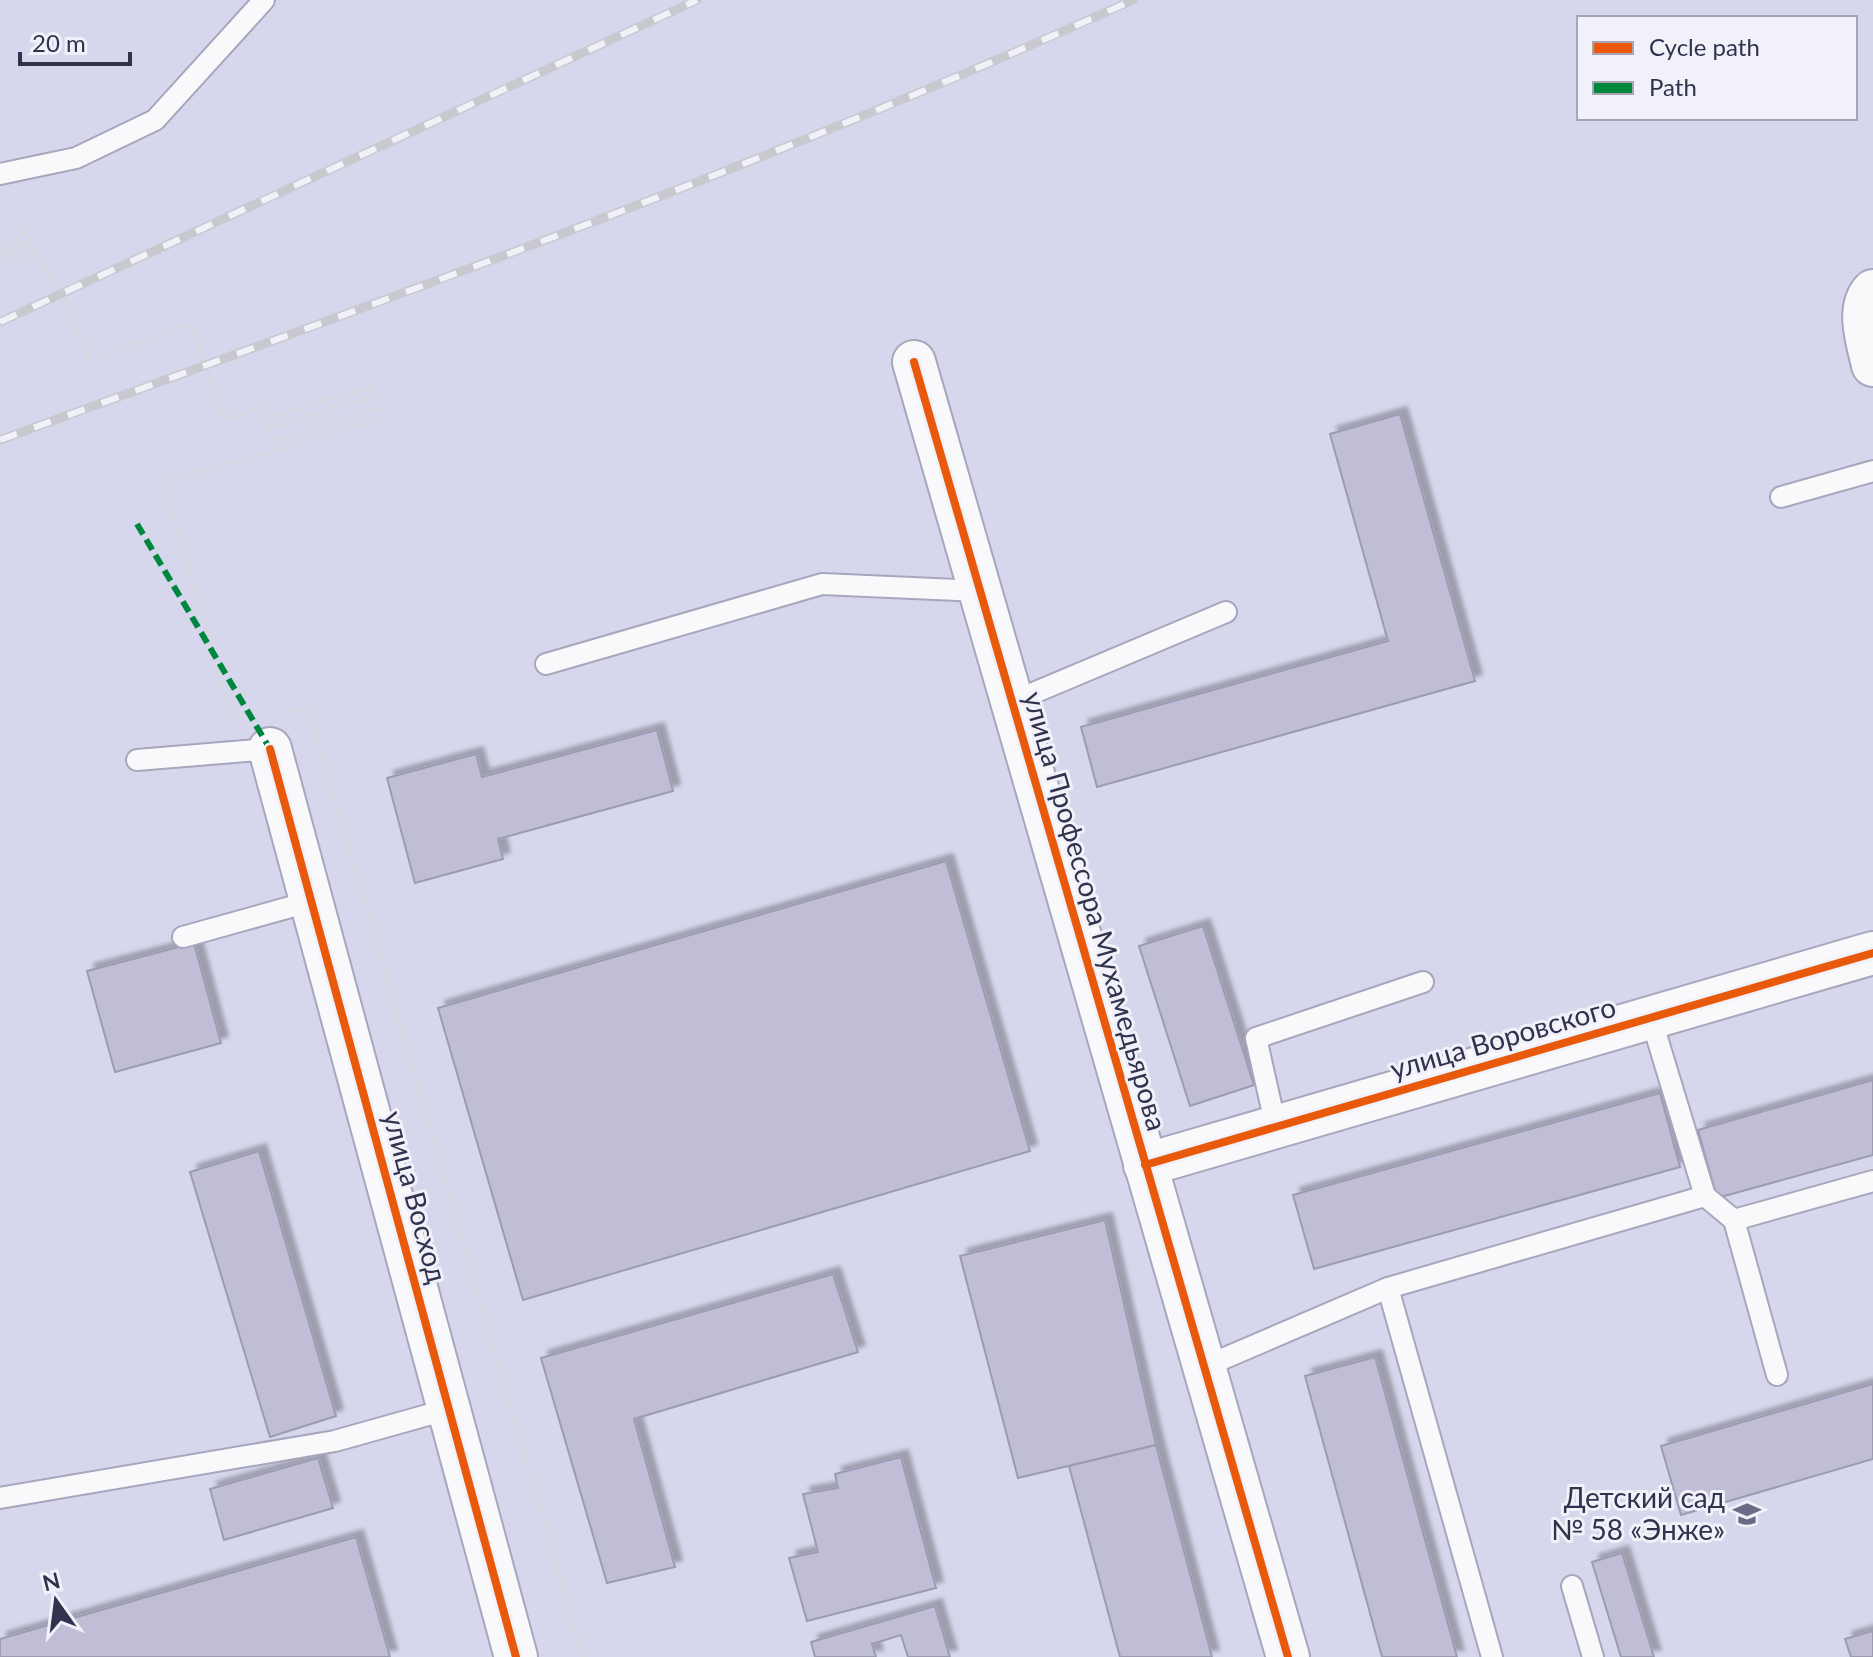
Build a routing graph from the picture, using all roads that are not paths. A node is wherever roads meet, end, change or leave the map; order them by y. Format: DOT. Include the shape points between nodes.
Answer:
graph roads {
  1 [pos="264,0"];
  2 [pos="0,174"];
  3 [pos="1873,291"];
  4 [pos="914,362"];
  5 [pos="1873,365"];
  6 [pos="1873,471"];
  7 [pos="1781,497"];
  8 [pos="980,591"];
  9 [pos="1226,612"];
  10 [pos="546,664"];
  11 [pos="1012,702"];
  12 [pos="270,749"];
  13 [pos="137,760"];
  14 [pos="312,901"];
  15 [pos="183,937"];
  16 [pos="1873,953"];
  17 [pos="1423,982"];
  18 [pos="1651,1018"];
  19 [pos="1276,1127"];
  20 [pos="1145,1165"];
  21 [pos="1873,1181"];
  22 [pos="1705,1196"];
  23 [pos="1734,1220"];
  24 [pos="1388,1288"];
  25 [pos="1204,1367"];
  26 [pos="1777,1375"];
  27 [pos="449,1409"];
  28 [pos="0,1498"];
  29 [pos="1572,1586"];
  30 [pos="516,1657"];
  31 [pos="1288,1657"];
  32 [pos="1492,1657"];
  33 [pos="1593,1657"];
  1 -- 2 [label="lane" via="155,120 76,158"];
  3 -- 5 [label="street" via="1866,298 1864,325"];
  4 -- 8 [label="street, улица Профессора Мухамедьярова"];
  6 -- 7 [label="lane"];
  8 -- 10 [label="lane" via="822,584"];
  8 -- 11 [label="street, улица Профессора Мухамедьярова"];
  9 -- 11 [label="lane"];
  11 -- 20 [label="street, улица Профессора Мухамедьярова"];
  12 -- 13 [label="lane"];
  12 -- 14 [label="street, улица Восход"];
  14 -- 15 [label="lane"];
  14 -- 27 [label="street, улица Восход"];
  16 -- 18 [label="street, улица Воровского"];
  17 -- 19 [label="lane" via="1256,1038"];
  18 -- 19 [label="street, улица Воровского"];
  18 -- 22 [label="lane"];
  19 -- 20 [label="street, улица Воровского"];
  20 -- 25 [label="street, улица Профессора Мухамедьярова"];
  21 -- 23 [label="lane"];
  22 -- 23 [label="lane"];
  22 -- 24 [label="lane"];
  23 -- 26 [label="lane"];
  24 -- 25 [label="lane"];
  24 -- 32 [label="lane"];
  25 -- 31 [label="street, улица Профессора Мухамедьярова"];
  27 -- 28 [label="lane" via="335,1441"];
  27 -- 30 [label="street, улица Восход"];
  29 -- 33 [label="lane"];
}
